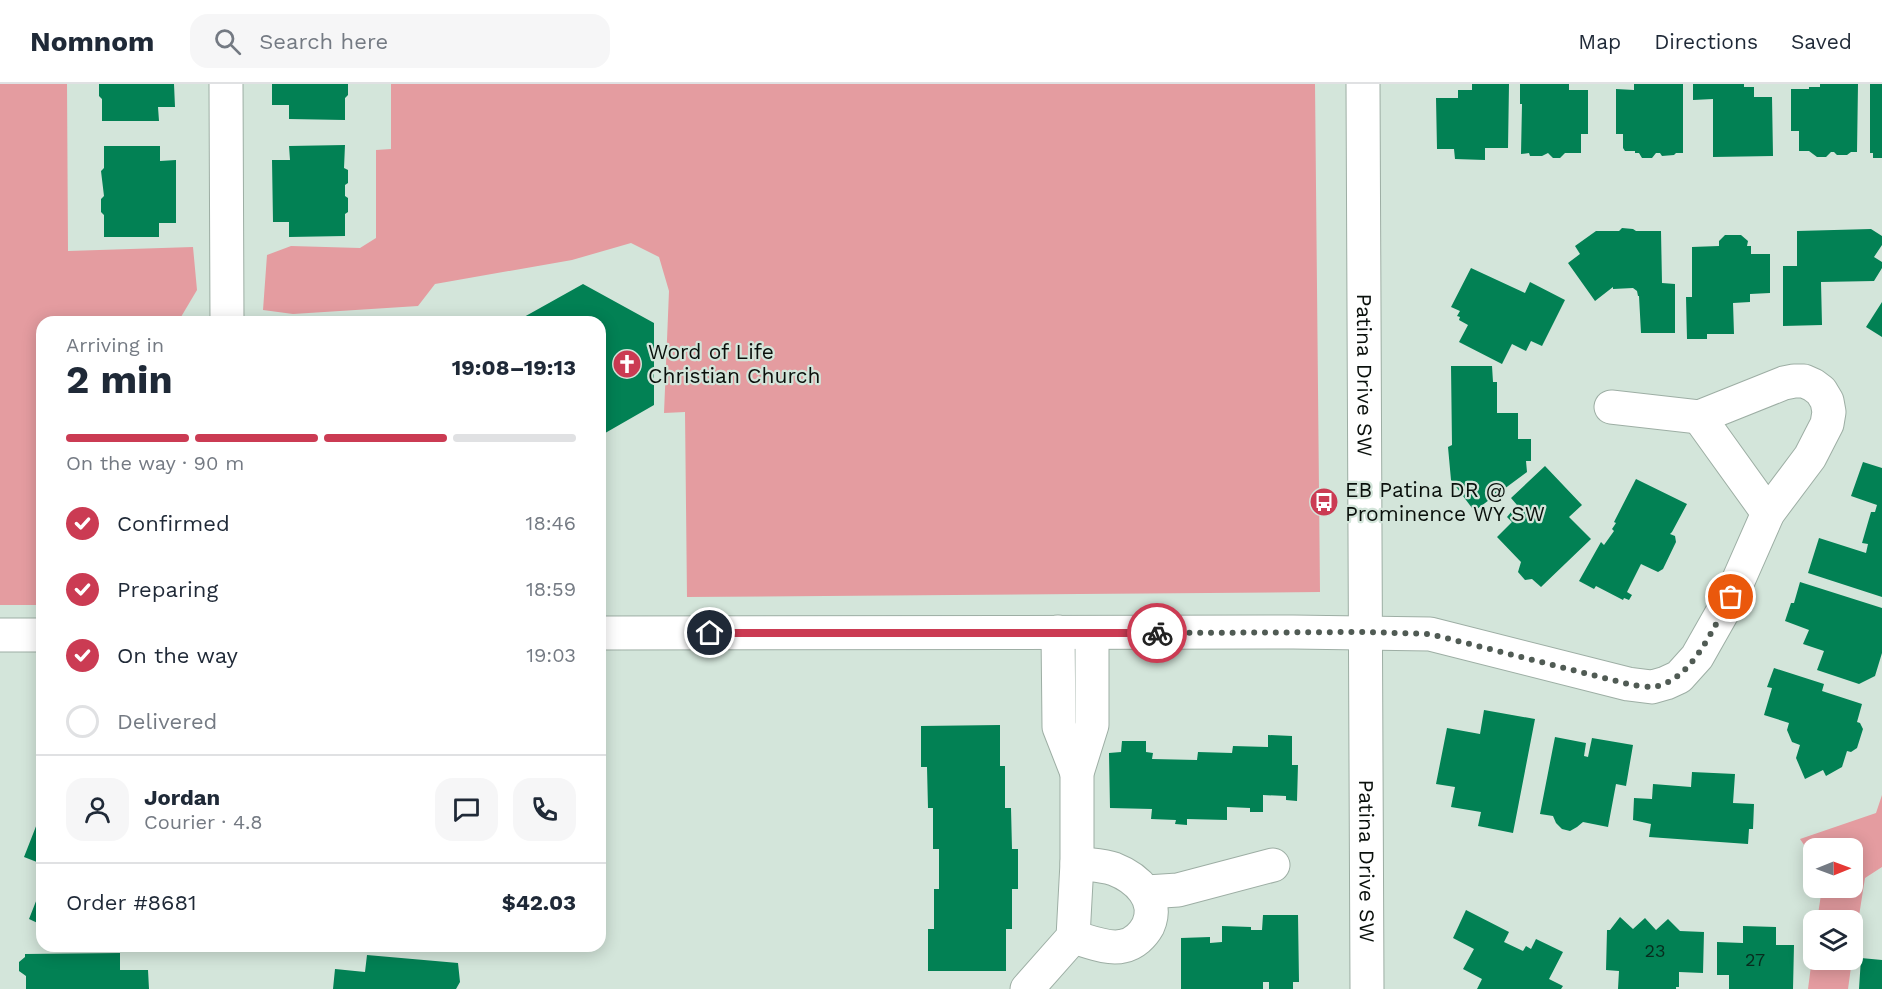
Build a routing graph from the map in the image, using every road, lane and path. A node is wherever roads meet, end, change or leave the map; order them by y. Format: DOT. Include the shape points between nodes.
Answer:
graph roads {
  1 [pos="226,84"];
  2 [pos="1363,84"];
  3 [pos="227,316"];
  4 [pos="1611,407"];
  5 [pos="1699,417"];
  6 [pos="1768,513"];
  7 [pos="1058,632"];
  8 [pos="1365,632"];
  9 [pos="606,633"];
  10 [pos="1092,633"];
  11 [pos="0,635"];
  12 [pos="36,635"];
  13 [pos="1077,773"];
  14 [pos="1077,863"];
  15 [pos="1273,865"];
  16 [pos="1147,892"];
  17 [pos="1073,938"];
  18 [pos="1027,989"];
  19 [pos="1367,989"];
  1 -- 3 [label="street"];
  2 -- 8 [label="street, Patina Drive SW"];
  4 -- 5 [label="street"];
  5 -- 6 [label="street"];
  5 -- 6 [label="street" via="1784,383 1804,381 1821,392 1827,401 1827,424 1810,458"];
  6 -- 8 [label="street" via="1731,597 1696,657 1679,677 1666,683 1652,687 1628,684 1430,634"];
  7 -- 9 [label="street"];
  7 -- 10 [label="street"];
  7 -- 13 [label="street" via="1059,727"];
  8 -- 10 [label="street"];
  8 -- 19 [label="street, Patina Drive SW"];
  10 -- 13 [label="street" via="1092,725"];
  11 -- 12 [label="street"];
  13 -- 14 [label="street"];
  14 -- 16 [label="street" via="1113,868"];
  14 -- 17 [label="street"];
  15 -- 16 [label="street" via="1178,890"];
  16 -- 17 [label="street" via="1151,914 1148,925 1134,942 1112,947"];
  17 -- 18 [label="street"];
}
